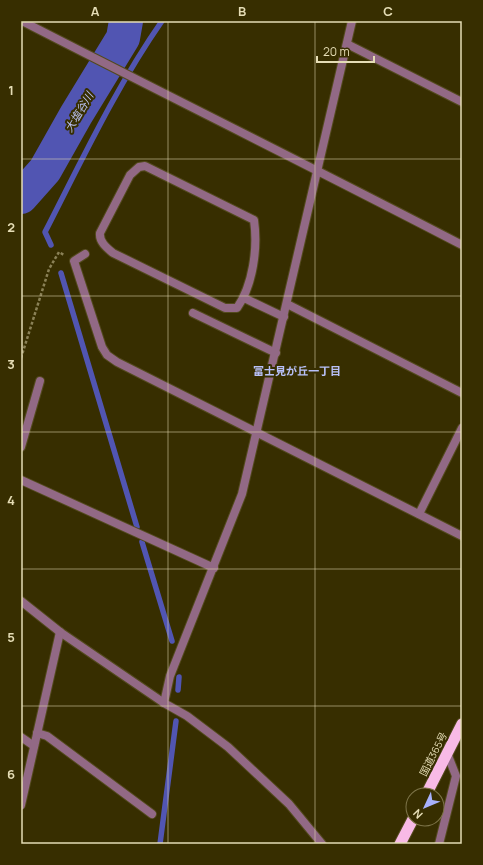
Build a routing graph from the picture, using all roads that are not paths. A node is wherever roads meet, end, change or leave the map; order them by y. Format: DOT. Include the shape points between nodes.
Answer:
graph roads {
  1 [pos="22,21"];
  2 [pos="352,21"];
  3 [pos="347,44"];
  4 [pos="462,102"];
  5 [pos="318,170"];
  6 [pos="462,245"];
  7 [pos="85,254"];
  8 [pos="244,298"];
  9 [pos="287,304"];
  10 [pos="193,313"];
  11 [pos="284,317"];
  12 [pos="276,353"];
  13 [pos="40,381"];
  14 [pos="462,393"];
  15 [pos="462,428"];
  16 [pos="257,434"];
  17 [pos="21,448"];
  18 [pos="21,480"];
  19 [pos="419,514"];
  20 [pos="462,536"];
  21 [pos="214,568"];
  22 [pos="21,601"];
  23 [pos="60,632"];
  24 [pos="164,703"];
  25 [pos="462,724"];
  26 [pos="37,733"];
  27 [pos="21,737"];
  28 [pos="34,746"];
  29 [pos="447,753"];
  30 [pos="430,787"];
  31 [pos="21,805"];
  32 [pos="152,814"];
  33 [pos="409,827"];
  34 [pos="322,844"];
  35 [pos="400,844"];
  36 [pos="439,844"];
  1 -- 5 [label="street" via="138,82"];
  2 -- 3 [label="street"];
  3 -- 4 [label="street"];
  3 -- 5 [label="street"];
  5 -- 6 [label="street"];
  5 -- 9 [label="street"];
  7 -- 16 [label="street" via="74,261 102,347 107,355"];
  8 -- 8 [label="street" via="252,277 254,220 150,167 139,167 134,171 100,233 106,247 225,308 237,308"];
  8 -- 11 [label="street"];
  9 -- 11 [label="street"];
  9 -- 14 [label="street"];
  10 -- 12 [label="street"];
  11 -- 12 [label="street"];
  12 -- 16 [label="street"];
  13 -- 17 [label="street"];
  15 -- 19 [label="street"];
  16 -- 19 [label="street"];
  16 -- 21 [label="street" via="242,494"];
  18 -- 21 [label="street"];
  19 -- 20 [label="street"];
  21 -- 24 [label="street" via="170,676"];
  22 -- 23 [label="street"];
  23 -- 24 [label="street"];
  23 -- 26 [label="street"];
  24 -- 34 [label="street" via="187,716 228,747 289,804"];
  25 -- 29 [label="highway, 国道365号"];
  26 -- 28 [label="street"];
  26 -- 32 [label="street" via="47,736"];
  27 -- 28 [label="street"];
  28 -- 31 [label="street"];
  29 -- 30 [label="highway, 国道365号"];
  29 -- 36 [label="street" via="456,776"];
  33 -- 35 [label="highway"];
}
